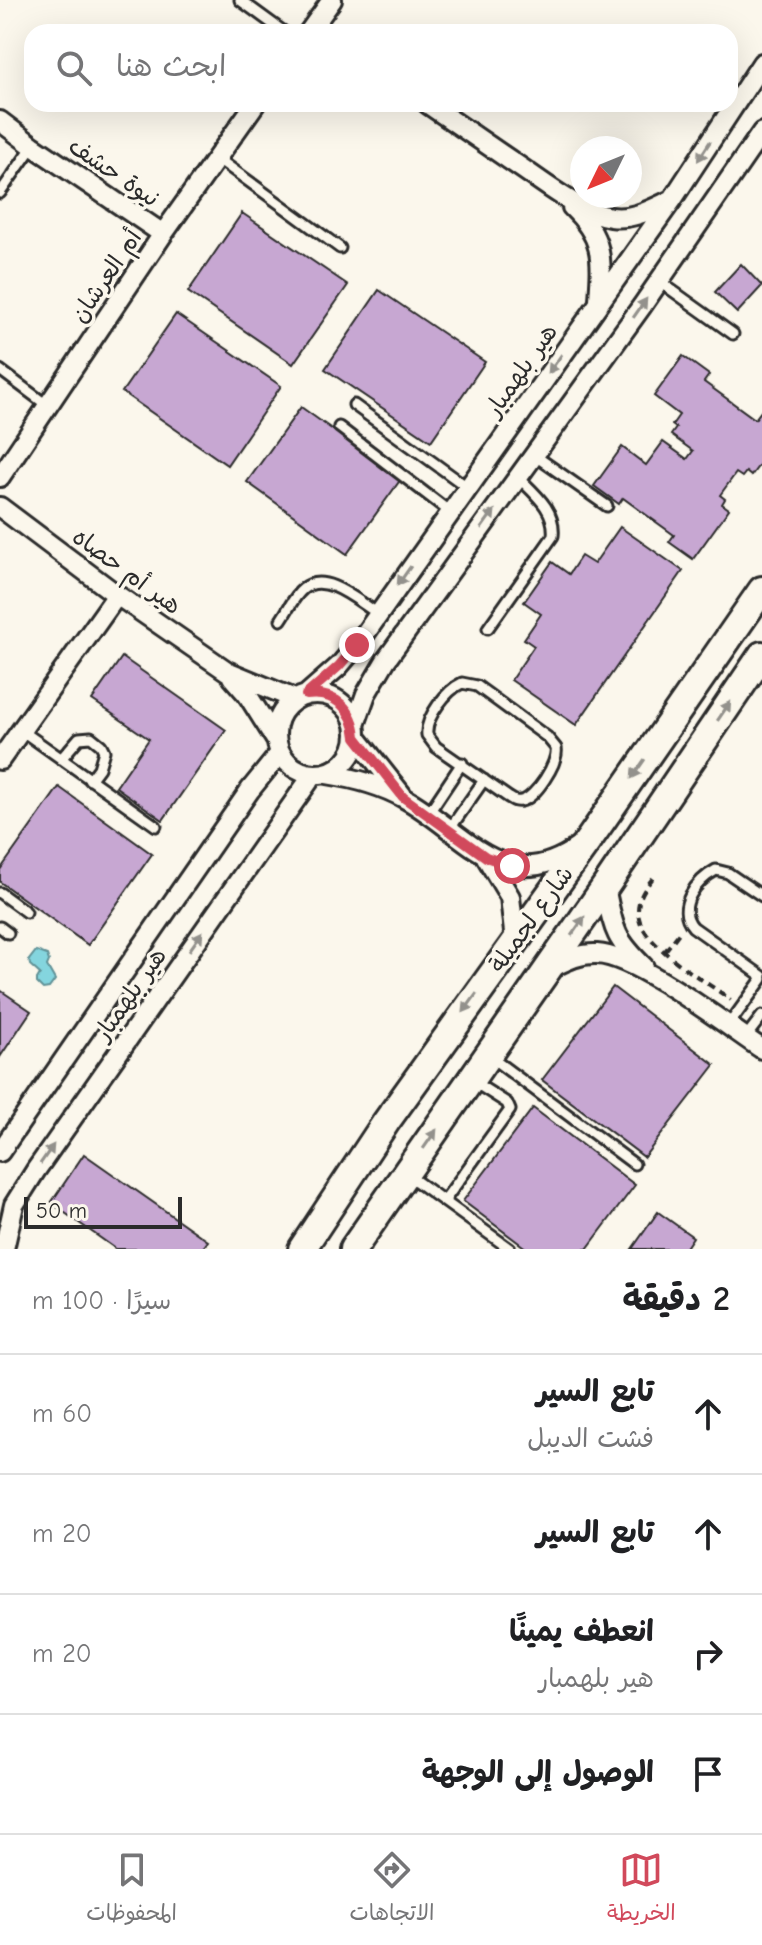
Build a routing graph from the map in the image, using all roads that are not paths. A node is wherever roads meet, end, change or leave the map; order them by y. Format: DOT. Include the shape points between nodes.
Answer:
graph roads {
  1 [pos="240,0"];
  2 [pos="332,0"];
  3 [pos="273,24"];
  4 [pos="319,24"];
  5 [pos="762,63"];
  6 [pos="738,100"];
  7 [pos="249,112"];
  8 [pos="440,112"];
  9 [pos="730,112"];
  10 [pos="0,121"];
  11 [pos="762,132"];
  12 [pos="33,146"];
  13 [pos="216,157"];
  14 [pos="0,193"];
  15 [pos="559,194"];
  16 [pos="672,200"];
  17 [pos="163,234"];
  18 [pos="340,248"];
  19 [pos="659,281"];
  20 [pos="598,303"];
  21 [pos="733,334"];
  22 [pos="0,370"];
  23 [pos="354,405"];
  24 [pos="48,406"];
  25 [pos="339,427"];
  26 [pos="534,455"];
  27 [pos="0,477"];
  28 [pos="518,477"];
  29 [pos="467,487"];
  30 [pos="607,506"];
  31 [pos="0,507"];
  32 [pos="450,512"];
  33 [pos="762,590"];
  34 [pos="117,595"];
  35 [pos="377,613"];
  36 [pos="281,620"];
  37 [pos="488,628"];
  38 [pos="762,655"];
  39 [pos="227,671"];
  40 [pos="300,697"];
  41 [pos="21,730"];
  42 [pos="356,731"];
  43 [pos="278,746"];
  44 [pos="61,759"];
  45 [pos="0,760"];
  46 [pos="462,763"];
  47 [pos="320,774"];
  48 [pos="90,780"];
  49 [pos="484,780"];
  50 [pos="403,797"];
  51 [pos="428,814"];
  52 [pos="156,826"];
  53 [pos="449,830"];
  54 [pos="590,838"];
  55 [pos="486,857"];
  56 [pos="605,887"];
  57 [pos="0,893"];
  58 [pos="762,896"];
  59 [pos="26,912"];
  60 [pos="515,941"];
  61 [pos="548,969"];
  62 [pos="655,977"];
  63 [pos="762,978"];
  64 [pos="762,1016"];
  65 [pos="728,1026"];
  66 [pos="745,1038"];
  67 [pos="762,1049"];
  68 [pos="488,1056"];
  69 [pos="471,1080"];
  70 [pos="0,1152"];
  71 [pos="634,1164"];
  72 [pos="406,1173"];
  73 [pos="444,1201"];
  74 [pos="4,1249"];
  75 [pos="302,1249"];
  76 [pos="353,1249"];
  77 [pos="510,1249"];
  1 -- 3 [label="lane"];
  2 -- 4 [label="street"];
  5 -- 6 [label="street, هير بلهمبار, one-way"];
  7 -- 13 [label="street, أم العرشان"];
  8 -- 15 [label="street"];
  9 -- 16 [label="street, هير بلهمبار, one-way"];
  10 -- 12 [label="street, نيوة حشف"];
  11 -- 19 [label="street"];
  12 -- 14 [label="lane"];
  12 -- 17 [label="street, نيوة حشف"];
  13 -- 17 [label="street, أم العرشان"];
  13 -- 18 [label="lane"];
  15 -- 16 [label="street" via="609,217 644,214"];
  15 -- 20 [label="street" via="585,220 600,247"];
  16 -- 20 [label="street, هير بلهمبار"];
  17 -- 24 [label="street, أم العرشان"];
  19 -- 21 [label="lane"];
  26 -- 19 [label="street, one-way"];
  20 -- 29 [label="street, هير بلهمبار, one-way"];
  22 -- 24 [label="lane"];
  23 -- 29 [label="lane"];
  24 -- 27 [label="street, أم العرشان"];
  25 -- 32 [label="lane"];
  26 -- 28 [label="street"];
  26 -- 30 [label="lane"];
  28 -- 37 [label="lane" via="543,502 554,525 553,536"];
  42 -- 28 [label="street, one-way" via="366,694 386,660"];
  29 -- 32 [label="street, هير بلهمبار"];
  31 -- 34 [label="street, هير أم حصاه"];
  32 -- 35 [label="street, هير بلهمبار, one-way"];
  33 -- 54 [label="street, شارع لجميلة, one-way"];
  34 -- 39 [label="street, هير أم حصاه"];
  34 -- 41 [label="street"];
  35 -- 36 [label="lane" via="321,582 302,590"];
  35 -- 40 [label="street, هير بلهمبار" via="339,666"];
  56 -- 38 [label="street, شارع لجميلة, one-way"];
  39 -- 40 [label="street, هير أم حصاه"];
  39 -- 43 [label="street, هير أم حصاه"];
  40 -- 42 [label="street" via="316,693 337,699"];
  40 -- 43 [label="street" via="279,717"];
  41 -- 44 [label="lane"];
  41 -- 45 [label="street"];
  42 -- 47 [label="street" via="347,760"];
  42 -- 50 [label="street"];
  43 -- 47 [label="street" via="294,768"];
  43 -- 70 [label="street, هير بلهمبار"];
  44 -- 48 [label="lane"];
  44 -- 48 [label="lane" via="79,738 91,737 104,751"];
  46 -- 49 [label="lane"];
  46 -- 49 [label="lane" via="430,741 426,729 450,691 462,683 477,686 556,748 556,762 526,799 515,801"];
  46 -- 51 [label="lane"];
  47 -- 50 [label="street" via="366,782"];
  74 -- 47 [label="street, هير بلهمبار, one-way" via="14,1205 36,1170"];
  48 -- 52 [label="lane"];
  49 -- 53 [label="lane"];
  50 -- 51 [label="street"];
  51 -- 53 [label="street"];
  53 -- 55 [label="street"];
  54 -- 55 [label="street" via="546,864 512,866"];
  54 -- 60 [label="street, شارع لجميلة"];
  55 -- 60 [label="street" via="510,897"];
  61 -- 56 [label="street, شارع لجميلة, one-way"];
  56 -- 62 [label="street" via="620,943"];
  57 -- 59 [label="lane"];
  58 -- 63 [label="lane" via="716,870 686,903 685,916"];
  60 -- 75 [label="street, شارع لجميلة, one-way"];
  61 -- 62 [label="street" via="597,954"];
  61 -- 68 [label="street, شارع لجميلة"];
  62 -- 65 [label="street"];
  63 -- 65 [label="lane"];
  64 -- 66 [label="lane"];
  65 -- 66 [label="street"];
  66 -- 67 [label="street"];
  68 -- 69 [label="street, شارع لجميلة"];
  68 -- 71 [label="lane"];
  72 -- 69 [label="street, شارع لجميلة, one-way"];
  69 -- 73 [label="lane" via="510,1110"];
  72 -- 73 [label="lane"];
  72 -- 76 [label="street, شارع لجميلة"];
  73 -- 77 [label="lane"];
}
